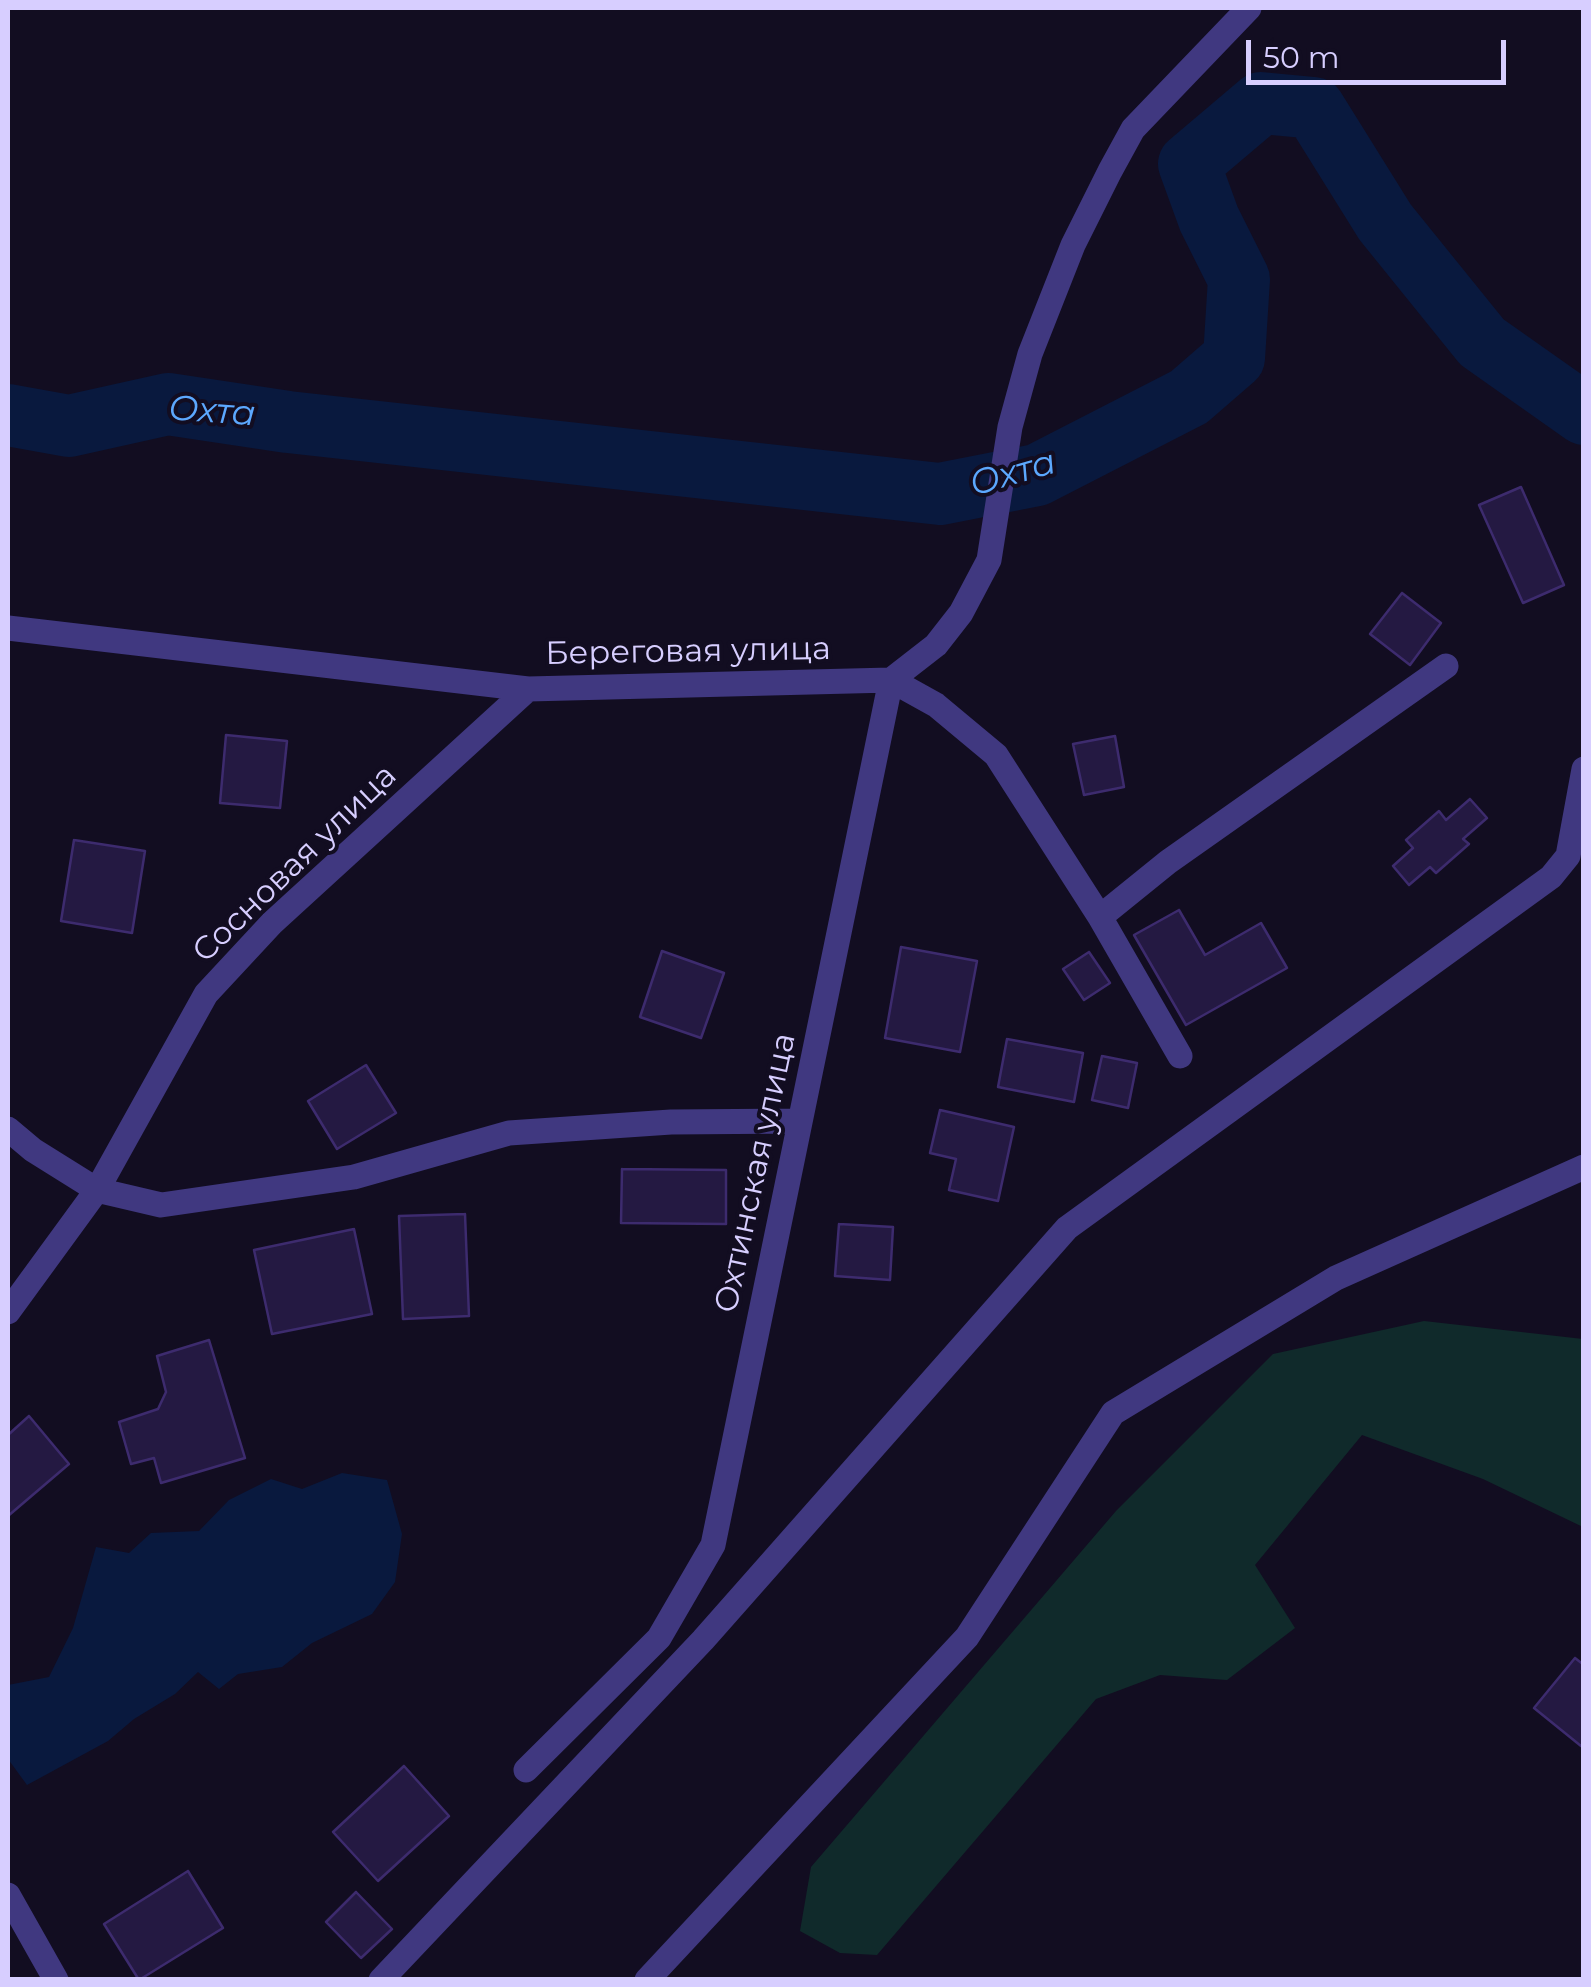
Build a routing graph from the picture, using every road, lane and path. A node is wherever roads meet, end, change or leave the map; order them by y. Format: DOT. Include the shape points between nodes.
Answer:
graph roads {
  1 [pos="1250,8"];
  2 [pos="8,628"];
  3 [pos="1446,666"];
  4 [pos="891,680"];
  5 [pos="528,689"];
  6 [pos="1584,769"];
  7 [pos="1100,918"];
  8 [pos="1180,1056"];
  9 [pos="800,1121"];
  10 [pos="8,1129"];
  11 [pos="1584,1167"];
  12 [pos="96,1190"];
  13 [pos="8,1312"];
  14 [pos="526,1770"];
  15 [pos="8,1895"];
  16 [pos="56,1980"];
  17 [pos="381,1980"];
  18 [pos="647,1980"];
  1 -- 4 [label="street" via="1134,129 1073,244 1030,354 1010,427 989,560 936,646"];
  2 -- 5 [label="street, Береговая улица"];
  3 -- 7 [label="street"];
  4 -- 5 [label="street, Береговая улица"];
  4 -- 7 [label="street" via="936,705 996,755"];
  4 -- 9 [label="street, Охтинская улица"];
  5 -- 12 [label="street, Сосновая улица" via="272,923 206,994"];
  6 -- 17 [label="street" via="1568,856 1551,876 1067,1228 702,1640"];
  7 -- 8 [label="street"];
  9 -- 12 [label="street" via="509,1133 354,1177 161,1205"];
  9 -- 14 [label="street, Охтинская улица" via="713,1545 660,1638"];
  10 -- 12 [label="street"];
  11 -- 18 [label="street" via="1336,1278 1114,1413 967,1637"];
  12 -- 13 [label="street, Сосновая улица"];
  15 -- 16 [label="street"];
}
